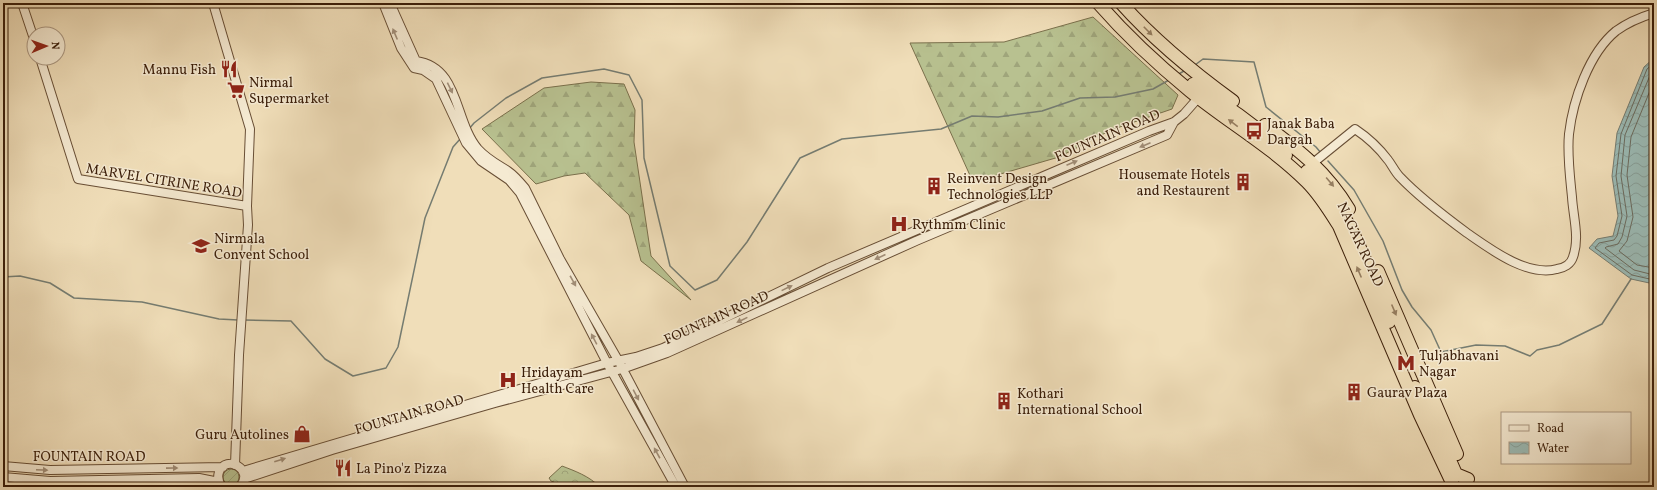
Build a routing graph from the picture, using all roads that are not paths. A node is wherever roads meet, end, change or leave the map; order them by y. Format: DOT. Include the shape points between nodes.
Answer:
graph roads {
  1 [pos="22,3"];
  2 [pos="213,3"];
  3 [pos="382,3"];
  4 [pos="390,3"];
  5 [pos="1098,3"];
  6 [pos="1108,3"];
  7 [pos="1121,3"];
  8 [pos="1654,13"];
  9 [pos="30,26"];
  10 [pos="42,66"];
  11 [pos="1181,73"];
  12 [pos="1201,94"];
  13 [pos="1222,94"];
  14 [pos="1174,122"];
  15 [pos="462,127"];
  16 [pos="469,140"];
  17 [pos="1313,163"];
  18 [pos="1028,182"];
  19 [pos="1032,193"];
  20 [pos="247,206"];
  21 [pos="618,360"];
  22 [pos="607,363"];
  23 [pos="622,369"];
  24 [pos="612,372"];
  25 [pos="235,465"];
  26 [pos="3,466"];
  27 [pos="223,467"];
  28 [pos="244,475"];
  29 [pos="3,477"];
  30 [pos="221,484"];
  31 [pos="1470,484"];
  32 [pos="240,487"];
  33 [pos="676,487"];
  34 [pos="685,487"];
  35 [pos="1454,487"];
  1 -- 9 [label="street"];
  2 -- 20 [label="street" via="250,129"];
  15 -- 3 [label="street, one-way" via="436,79 423,70 414,68 404,55"];
  4 -- 15 [label="street, one-way" via="416,61 435,67 445,77"];
  5 -- 11 [label="highway, NAGAR ROAD" via="1139,48"];
  6 -- 11 [label="highway" via="1149,48"];
  7 -- 11 [label="highway, NAGAR ROAD, one-way"];
  8 -- 17 [label="street" via="1616,32 1600,47 1586,75 1569,134 1575,249 1569,264 1562,268 1542,270 1515,263 1477,240 1426,202 1399,176 1372,143 1355,129"];
  10 -- 20 [label="street, MARVEL CITRINE ROAD" via="78,180"];
  11 -- 12 [label="highway"];
  11 -- 13 [label="highway, NAGAR ROAD"];
  12 -- 13 [label="highway"];
  12 -- 14 [label="street, FOUNTAIN ROAD"];
  12 -- 31 [label="highway" via="1239,115 1272,140 1319,183 1334,201 1348,222 1417,392 1426,405 1456,474"];
  35 -- 12 [label="highway, NAGAR ROAD, one-way" via="1420,415 1339,226 1324,201 1288,165"];
  13 -- 17 [label="highway, NAGAR ROAD"];
  18 -- 14 [label="street, FOUNTAIN ROAD, one-way"];
  14 -- 19 [label="street, FOUNTAIN ROAD, one-way" via="1167,135"];
  15 -- 16 [label="street"];
  16 -- 21 [label="street, one-way" via="489,160 508,171 525,188 560,259"];
  22 -- 16 [label="street, one-way" via="520,193 509,180 481,161"];
  17 -- 31 [label="highway, NAGAR ROAD, one-way" via="1338,191 1354,218"];
  18 -- 19 [label="street"];
  21 -- 18 [label="street, FOUNTAIN ROAD, one-way" via="663,348 828,268"];
  19 -- 23 [label="street, FOUNTAIN ROAD, one-way" via="887,254 682,347"];
  20 -- 25 [label="street"];
  21 -- 22 [label="street, FOUNTAIN ROAD"];
  21 -- 23 [label="street"];
  22 -- 24 [label="street"];
  28 -- 22 [label="street, FOUNTAIN ROAD, one-way"];
  23 -- 24 [label="street, FOUNTAIN ROAD"];
  23 -- 34 [label="street, one-way"];
  24 -- 28 [label="street, FOUNTAIN ROAD"];
  33 -- 24 [label="street, one-way"];
  25 -- 27 [label="street, FOUNTAIN ROAD"];
  25 -- 28 [label="street"];
  26 -- 27 [label="street, FOUNTAIN ROAD, one-way" via="50,470"];
  27 -- 30 [label="street, FOUNTAIN ROAD" via="219,473"];
  28 -- 32 [label="street"];
  29 -- 30 [label="street, FOUNTAIN ROAD" via="50,481 199,478"];
}
